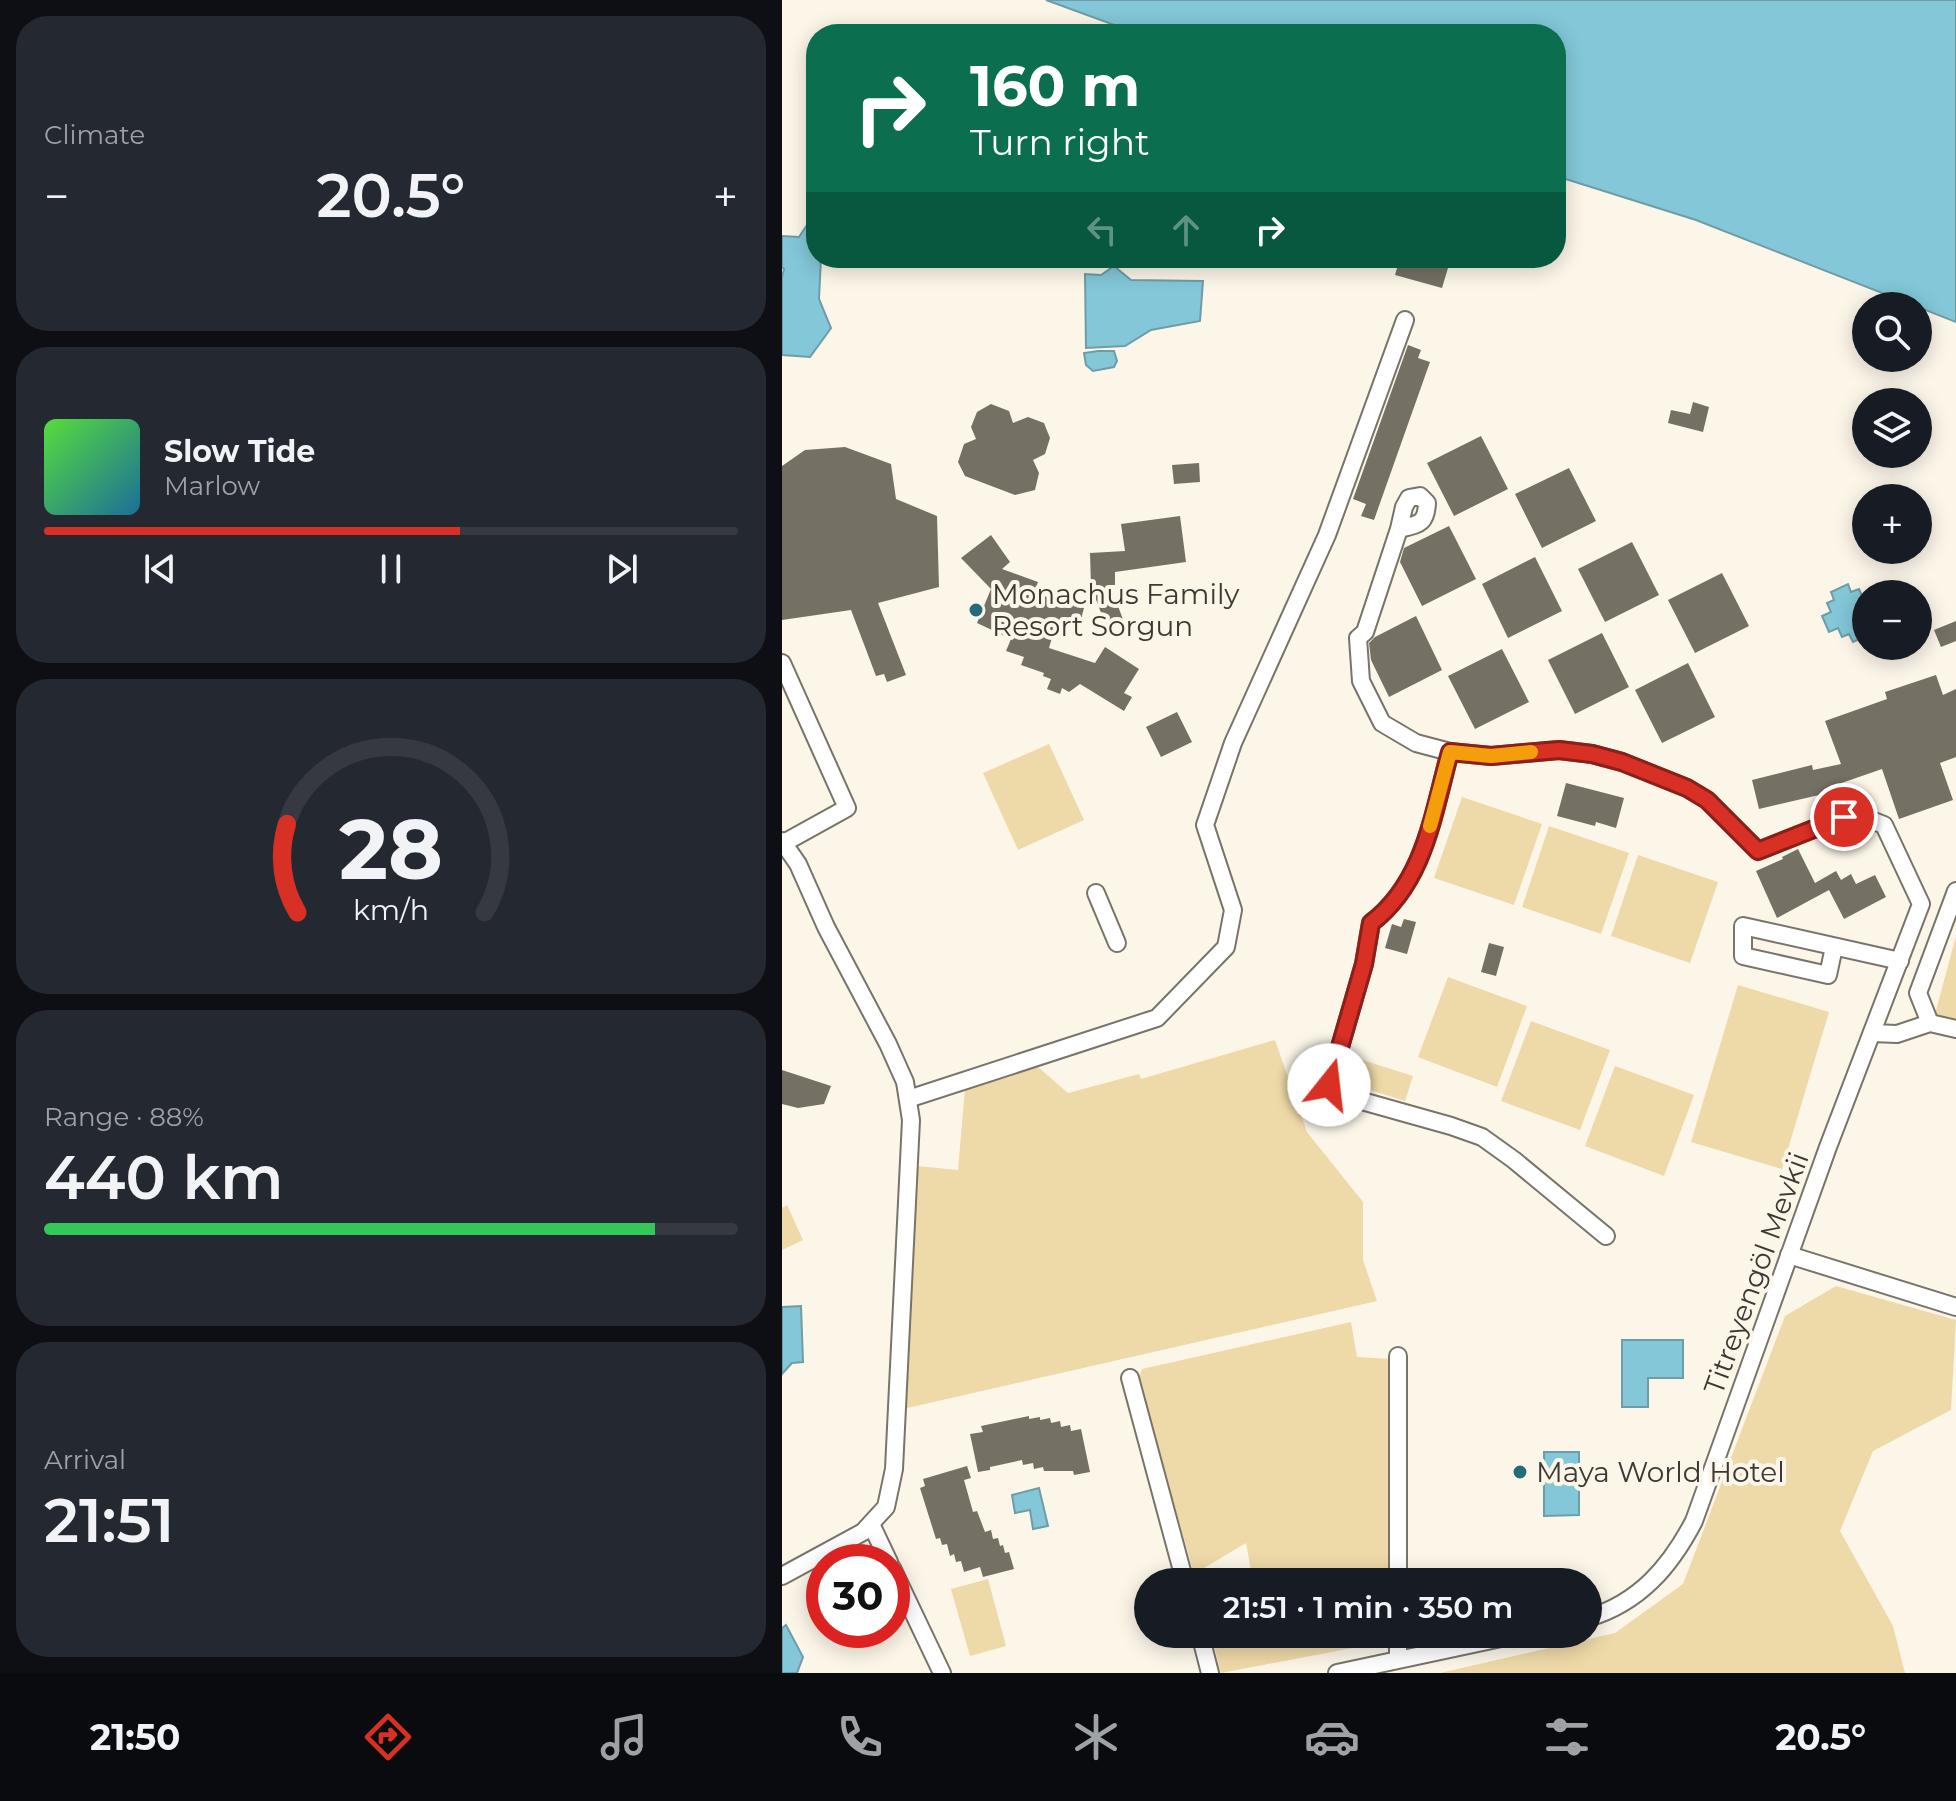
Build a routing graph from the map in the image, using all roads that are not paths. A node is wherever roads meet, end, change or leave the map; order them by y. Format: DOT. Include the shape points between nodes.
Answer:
graph roads {
  1 [pos="1405,320"];
  2 [pos="1399,529"];
  3 [pos="782,663"];
  4 [pos="1450,752"];
  5 [pos="782,843"];
  6 [pos="1956,891"];
  7 [pos="1096,893"];
  8 [pos="1117,943"];
  9 [pos="1834,947"];
  10 [pos="1900,961"];
  11 [pos="1930,1023"];
  12 [pos="1956,1029"];
  13 [pos="1872,1033"];
  14 [pos="908,1099"];
  15 [pos="1606,1236"];
  16 [pos="1789,1255"];
  17 [pos="1956,1307"];
  18 [pos="1398,1356"];
  19 [pos="1130,1378"];
  20 [pos="871,1524"];
  21 [pos="880,1544"];
  22 [pos="1181,1568"];
  23 [pos="1398,1568"];
  24 [pos="782,1576"];
  25 [pos="910,1606"];
  26 [pos="1602,1612"];
  27 [pos="1204,1648"];
  28 [pos="1398,1648"];
  29 [pos="1452,1648"];
  30 [pos="1398,1659"];
  31 [pos="942,1673"];
  32 [pos="1210,1673"];
  33 [pos="1337,1673"];
  1 -- 14 [label="street" via="1327,535 1233,743 1205,825 1233,910 1226,947 1157,1018"];
  2 -- 4 [label="street" via="1365,632 1358,638 1361,681 1382,723 1416,743"];
  3 -- 5 [label="street" via="847,808"];
  4 -- 10 [label="street, Titreyengöl Mevkii" via="1491,756 1559,750 1635,767 1707,800 1758,851 1844,817 1884,825 1921,904"];
  4 -- 15 [label="street" via="1420,859 1406,887 1371,923 1329,1085 1337,1094 1482,1137"];
  5 -- 14 [label="street" via="798,864 888,1044"];
  6 -- 11 [label="street" via="1918,993"];
  7 -- 8 [label="street"];
  9 -- 9 [label="street" via="1819,944 1743,926 1743,956 1828,975"];
  9 -- 10 [label="street"];
  10 -- 13 [label="street, Titreyengöl Mevkii"];
  11 -- 12 [label="street"];
  11 -- 13 [label="street" via="1897,1034"];
  13 -- 16 [label="street, Titreyengöl Mevkii"];
  14 -- 20 [label="street" via="910,1164 894,1469 886,1507"];
  16 -- 17 [label="street"];
  16 -- 26 [label="street, Titreyengöl Mevkii" via="1694,1521 1653,1581 1627,1602"];
  18 -- 23 [label="street"];
  19 -- 22 [label="street"];
  20 -- 21 [label="street"];
  20 -- 24 [label="street"];
  25 -- 31 [label="street"];
  27 -- 32 [label="street"];
  28 -- 30 [label="street"];
  29 -- 30 [label="street"];
  30 -- 33 [label="street"];
}
